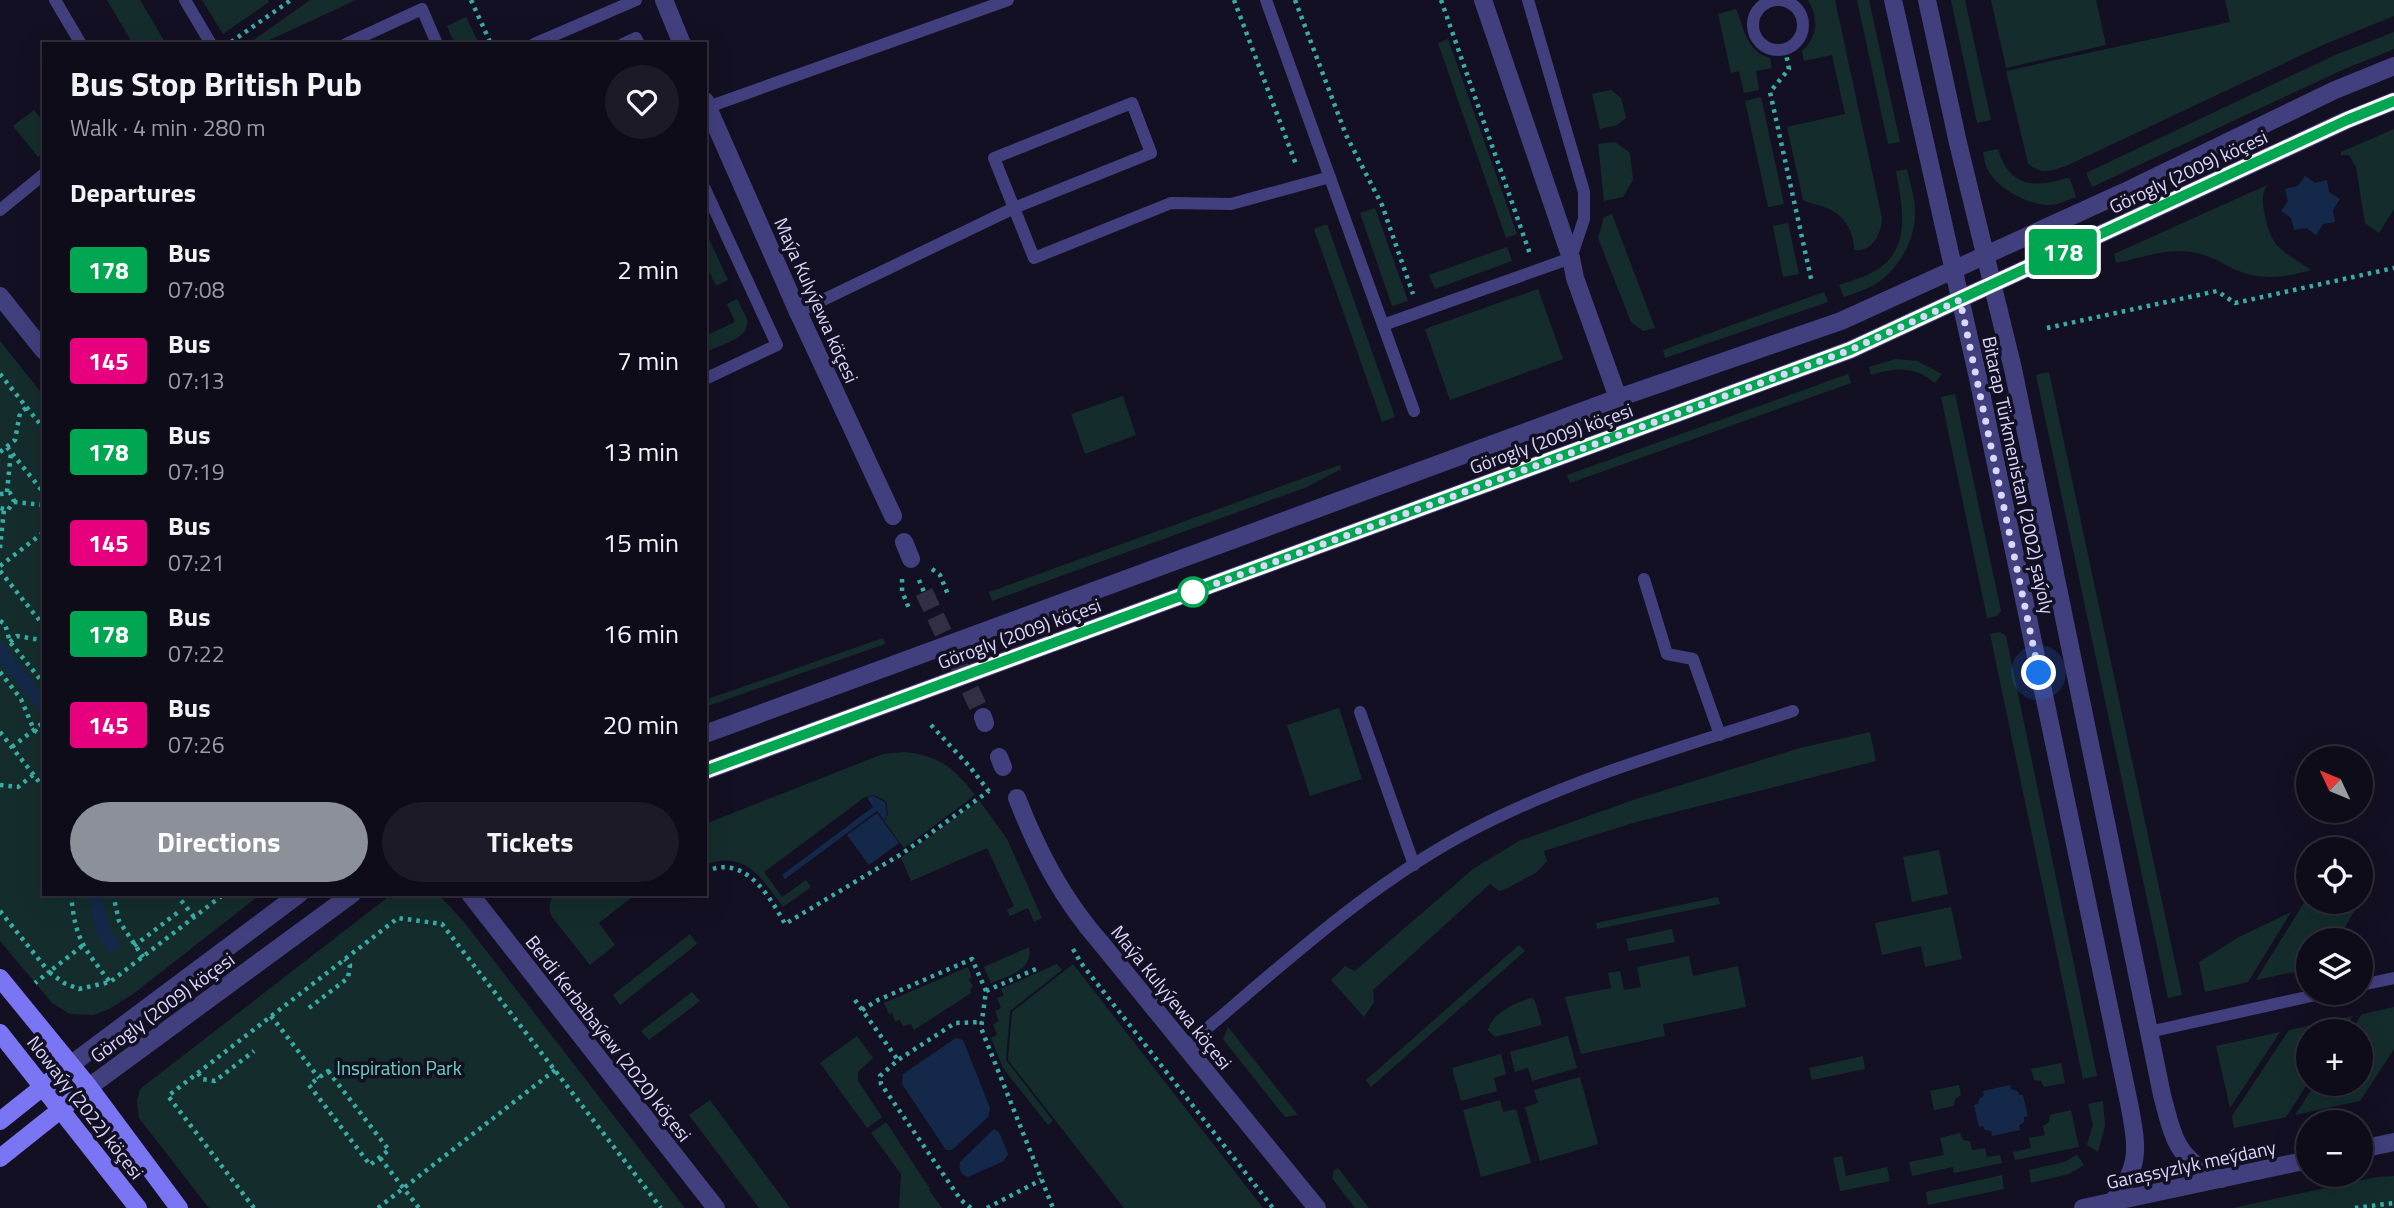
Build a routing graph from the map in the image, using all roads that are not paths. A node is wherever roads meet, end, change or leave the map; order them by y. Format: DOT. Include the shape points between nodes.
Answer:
graph roads {
  1 [pos="55,0"];
  2 [pos="185,0"];
  3 [pos="636,0"];
  4 [pos="664,0"];
  5 [pos="1008,0"];
  6 [pos="1266,0"];
  7 [pos="1483,0"];
  8 [pos="1528,0"];
  9 [pos="1893,0"];
  10 [pos="1927,0"];
  11 [pos="1786,1"];
  12 [pos="80,42"];
  13 [pos="210,42"];
  14 [pos="350,42"];
  15 [pos="436,42"];
  16 [pos="539,42"];
  17 [pos="681,42"];
  18 [pos="2394,66"];
  19 [pos="2394,101"];
  20 [pos="707,104"];
  21 [pos="42,176"];
  22 [pos="1330,177"];
  23 [pos="707,193"];
  24 [pos="1014,208"];
  25 [pos="0,210"];
  26 [pos="1985,256"];
  27 [pos="1570,258"];
  28 [pos="1953,270"];
  29 [pos="1992,285"];
  30 [pos="0,296"];
  31 [pos="1960,300"];
  32 [pos="798,313"];
  33 [pos="1383,325"];
  34 [pos="42,348"];
  35 [pos="707,378"];
  36 [pos="1618,398"];
  37 [pos="1414,411"];
  38 [pos="893,516"];
  39 [pos="904,542"];
  40 [pos="911,559"];
  41 [pos="1644,579"];
  42 [pos="1793,711"];
  43 [pos="1360,712"];
  44 [pos="707,733"];
  45 [pos="1720,735"];
  46 [pos="707,770"];
  47 [pos="1017,798"];
  48 [pos="1414,865"];
  49 [pos="296,896"];
  50 [pos="349,896"];
  51 [pos="472,896"];
  52 [pos="0,978"];
  53 [pos="2394,978"];
  54 [pos="2373,982"];
  55 [pos="2296,999"];
  56 [pos="2149,1032"];
  57 [pos="0,1033"];
  58 [pos="1185,1047"];
  59 [pos="69,1066"];
  60 [pos="89,1087"];
  61 [pos="43,1088"];
  62 [pos="60,1110"];
  63 [pos="0,1121"];
  64 [pos="2394,1142"];
  65 [pos="2373,1146"];
  66 [pos="0,1157"];
  67 [pos="2296,1163"];
  68 [pos="2221,1179"];
  69 [pos="2112,1202"];
  70 [pos="138,1208"];
  71 [pos="179,1208"];
  72 [pos="716,1208"];
  73 [pos="1317,1208"];
  74 [pos="2083,1208"];
  1 -- 12 [label="lane"];
  2 -- 13 [label="lane"];
  3 -- 16 [label="lane"];
  4 -- 17 [label="street"];
  5 -- 20 [label="lane"];
  6 -- 22 [label="lane"];
  7 -- 27 [label="street"];
  8 -- 27 [label="lane" via="1584,192 1584,219"];
  9 -- 28 [label="street, Bitarap Türkmenistan (2002) şaýoly"];
  10 -- 26 [label="street, Bitarap Türkmenistan (2002) şaýoly"];
  11 -- 11 [label="lane" via="1797,8 1803,24 1798,40 1774,50 1755,35 1754,18 1765,4"];
  14 -- 15 [label="lane" via="422,9"];
  18 -- 26 [label="street, Görogly (2009) köçesi" via="2334,90"];
  19 -- 29 [label="street, Görogly (2009) köçesi"];
  20 -- 32 [label="street, Maýa Kulyýewa köçesi"];
  21 -- 25 [label="lane"];
  22 -- 24 [label="lane" via="1231,204 1171,203 1034,258"];
  22 -- 33 [label="lane"];
  23 -- 35 [label="lane" via="776,345"];
  24 -- 24 [label="lane" via="995,158 1132,103 1152,153"];
  24 -- 32 [label="lane"];
  26 -- 28 [label="street, Görogly (2009) köçesi"];
  26 -- 29 [label="street, Bitarap Türkmenistan (2002) şaýoly"];
  27 -- 33 [label="lane"];
  27 -- 36 [label="street"];
  28 -- 31 [label="street, Bitarap Türkmenistan (2002) şaýoly"];
  28 -- 36 [label="street, Görogly (2009) köçesi" via="1840,321"];
  29 -- 31 [label="street, Görogly (2009) köçesi"];
  29 -- 56 [label="street, Bitarap Türkmenistan (2002) şaýoly"];
  30 -- 34 [label="street"];
  31 -- 46 [label="street, Görogly (2009) köçesi" via="1850,350"];
  31 -- 69 [label="street, Bitarap Türkmenistan (2002) şaýoly" via="2136,1142 2126,1185"];
  32 -- 38 [label="street, Maýa Kulyýewa köçesi"];
  33 -- 37 [label="lane"];
  36 -- 44 [label="street, Görogly (2009) köçesi"];
  39 -- 40 [label="street"];
  41 -- 45 [label="lane" via="1667,654 1692,659"];
  42 -- 45 [label="lane"];
  43 -- 48 [label="lane"];
  45 -- 48 [label="lane" via="1577,782 1473,830"];
  47 -- 58 [label="street, Maýa Kulyýewa köçesi" via="1048,870 1080,919"];
  48 -- 58 [label="lane" via="1300,948"];
  49 -- 59 [label="street, Görogly (2009) köçesi"];
  50 -- 60 [label="street, Görogly (2009) köçesi"];
  51 -- 72 [label="street, Berdi Kerbabaýew (2020) köçesi"];
  52 -- 59 [label="main road, Nowaýy (2022) köçesi"];
  53 -- 54 [label="lane"];
  55 -- 56 [label="lane"];
  56 -- 68 [label="street, Bitarap Türkmenistan (2002) şaýoly" via="2173,1137 2186,1158"];
  57 -- 61 [label="main road, Nowaýy (2022) köçesi"];
  58 -- 73 [label="street, Maýa Kulyýewa köçesi"];
  59 -- 60 [label="main road, Nowaýy (2022) köçesi"];
  59 -- 61 [label="main road, Görogly (2009) köçesi"];
  60 -- 62 [label="main road, Görogly (2009) köçesi"];
  60 -- 71 [label="main road, Nowaýy (2022) köçesi"];
  61 -- 62 [label="main road, Nowaýy (2022) köçesi"];
  61 -- 63 [label="main road, Görogly (2009) köçesi"];
  62 -- 66 [label="main road, Görogly (2009) köçesi"];
  62 -- 70 [label="main road, Nowaýy (2022) köçesi"];
  64 -- 65 [label="street"];
  67 -- 68 [label="street, Garaşsyzlyk meýdany"];
  68 -- 69 [label="street, Garaşsyzlyk meýdany"];
  69 -- 74 [label="street, Garaşsyzlyk meýdany"];
}
